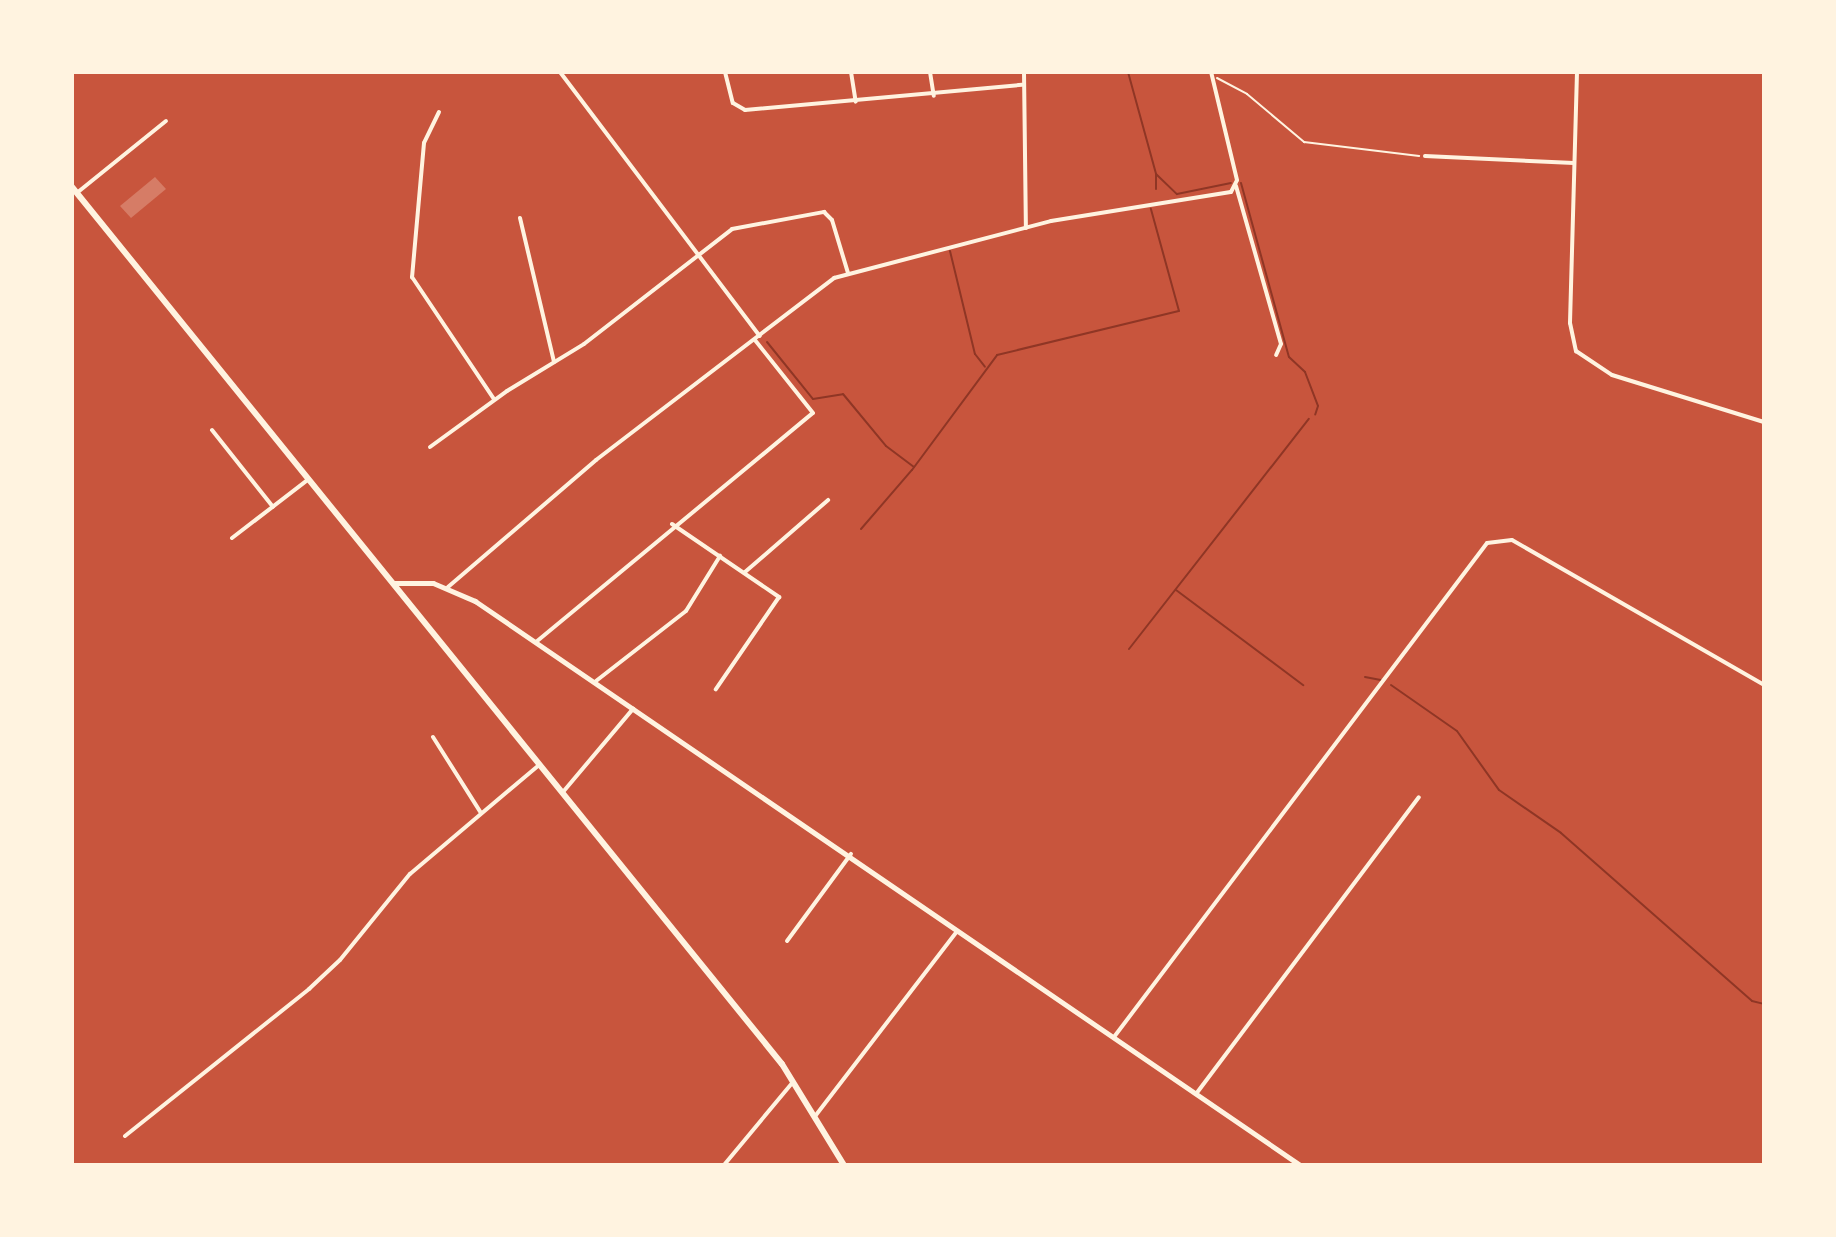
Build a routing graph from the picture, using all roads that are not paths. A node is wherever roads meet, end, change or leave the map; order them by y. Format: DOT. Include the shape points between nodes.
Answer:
graph roads {
  1 [pos="560,72"];
  2 [pos="725,72"];
  3 [pos="851,72"];
  4 [pos="930,72"];
  5 [pos="1024,72"];
  6 [pos="1577,72"];
  7 [pos="1212,74"];
  8 [pos="1022,85"];
  9 [pos="934,96"];
  10 [pos="856,102"];
  11 [pos="439,112"];
  12 [pos="166,121"];
  13 [pos="1425,156"];
  14 [pos="1574,163"];
  15 [pos="1236,186"];
  16 [pos="74,190"];
  17 [pos="520,218"];
  18 [pos="1026,228"];
  19 [pos="694,255"];
  20 [pos="848,273"];
  21 [pos="757,338"];
  22 [pos="1276,355"];
  23 [pos="554,362"];
  24 [pos="494,399"];
  25 [pos="1764,422"];
  26 [pos="212,430"];
  27 [pos="430,447"];
  28 [pos="309,479"];
  29 [pos="828,500"];
  30 [pos="273,507"];
  31 [pos="672,524"];
  32 [pos="232,538"];
  33 [pos="720,556"];
  34 [pos="745,572"];
  35 [pos="394,583"];
  36 [pos="448,587"];
  37 [pos="536,642"];
  38 [pos="596,681"];
  39 [pos="1764,685"];
  40 [pos="716,689"];
  41 [pos="634,707"];
  42 [pos="433,737"];
  43 [pos="540,764"];
  44 [pos="563,792"];
  45 [pos="1419,797"];
  46 [pos="481,813"];
  47 [pos="851,854"];
  48 [pos="959,929"];
  49 [pos="787,941"];
  50 [pos="1114,1037"];
  51 [pos="795,1080"];
  52 [pos="1196,1094"];
  53 [pos="816,1115"];
  54 [pos="125,1136"];
  55 [pos="725,1165"];
  56 [pos="844,1165"];
  57 [pos="1300,1165"];
  1 -- 19 [label="street"];
  2 -- 10 [label="street" via="737,107"];
  3 -- 10 [label="street"];
  4 -- 9 [label="street"];
  5 -- 8 [label="street"];
  6 -- 14 [label="street"];
  7 -- 15 [label="street"];
  8 -- 9 [label="street"];
  8 -- 18 [label="street"];
  9 -- 10 [label="street"];
  11 -- 24 [label="street" via="424,143 412,277"];
  12 -- 16 [label="street"];
  13 -- 14 [label="street"];
  14 -- 25 [label="street" via="1570,332 1581,358 1612,375"];
  15 -- 18 [label="street" via="1231,192"];
  15 -- 22 [label="street" via="1281,344"];
  16 -- 28 [label="main road"];
  17 -- 23 [label="street"];
  18 -- 20 [label="street"];
  19 -- 20 [label="street" via="736,228 819,211 832,220"];
  19 -- 21 [label="street"];
  19 -- 23 [label="street"];
  20 -- 21 [label="street" via="827,282"];
  21 -- 31 [label="street" via="813,413"];
  21 -- 36 [label="street" via="596,460"];
  23 -- 24 [label="street"];
  24 -- 27 [label="street"];
  26 -- 30 [label="street"];
  28 -- 30 [label="street"];
  28 -- 35 [label="main road"];
  29 -- 34 [label="street"];
  30 -- 32 [label="street"];
  31 -- 33 [label="street"];
  31 -- 37 [label="street"];
  33 -- 34 [label="street"];
  33 -- 38 [label="street" via="686,611"];
  34 -- 40 [label="street" via="779,597"];
  35 -- 36 [label="street"];
  35 -- 43 [label="main road"];
  36 -- 37 [label="street"];
  37 -- 38 [label="street"];
  38 -- 41 [label="street"];
  39 -- 50 [label="street" via="1512,540 1487,543"];
  41 -- 44 [label="street"];
  41 -- 47 [label="street"];
  42 -- 46 [label="street"];
  43 -- 44 [label="main road"];
  43 -- 46 [label="street"];
  44 -- 51 [label="main road"];
  45 -- 52 [label="street"];
  46 -- 54 [label="street" via="410,874 340,960 309,989"];
  47 -- 48 [label="street"];
  47 -- 49 [label="street"];
  48 -- 50 [label="street"];
  48 -- 53 [label="street"];
  50 -- 52 [label="street"];
  51 -- 53 [label="main road"];
  51 -- 55 [label="street"];
  52 -- 57 [label="street"];
  53 -- 56 [label="main road"];
}
